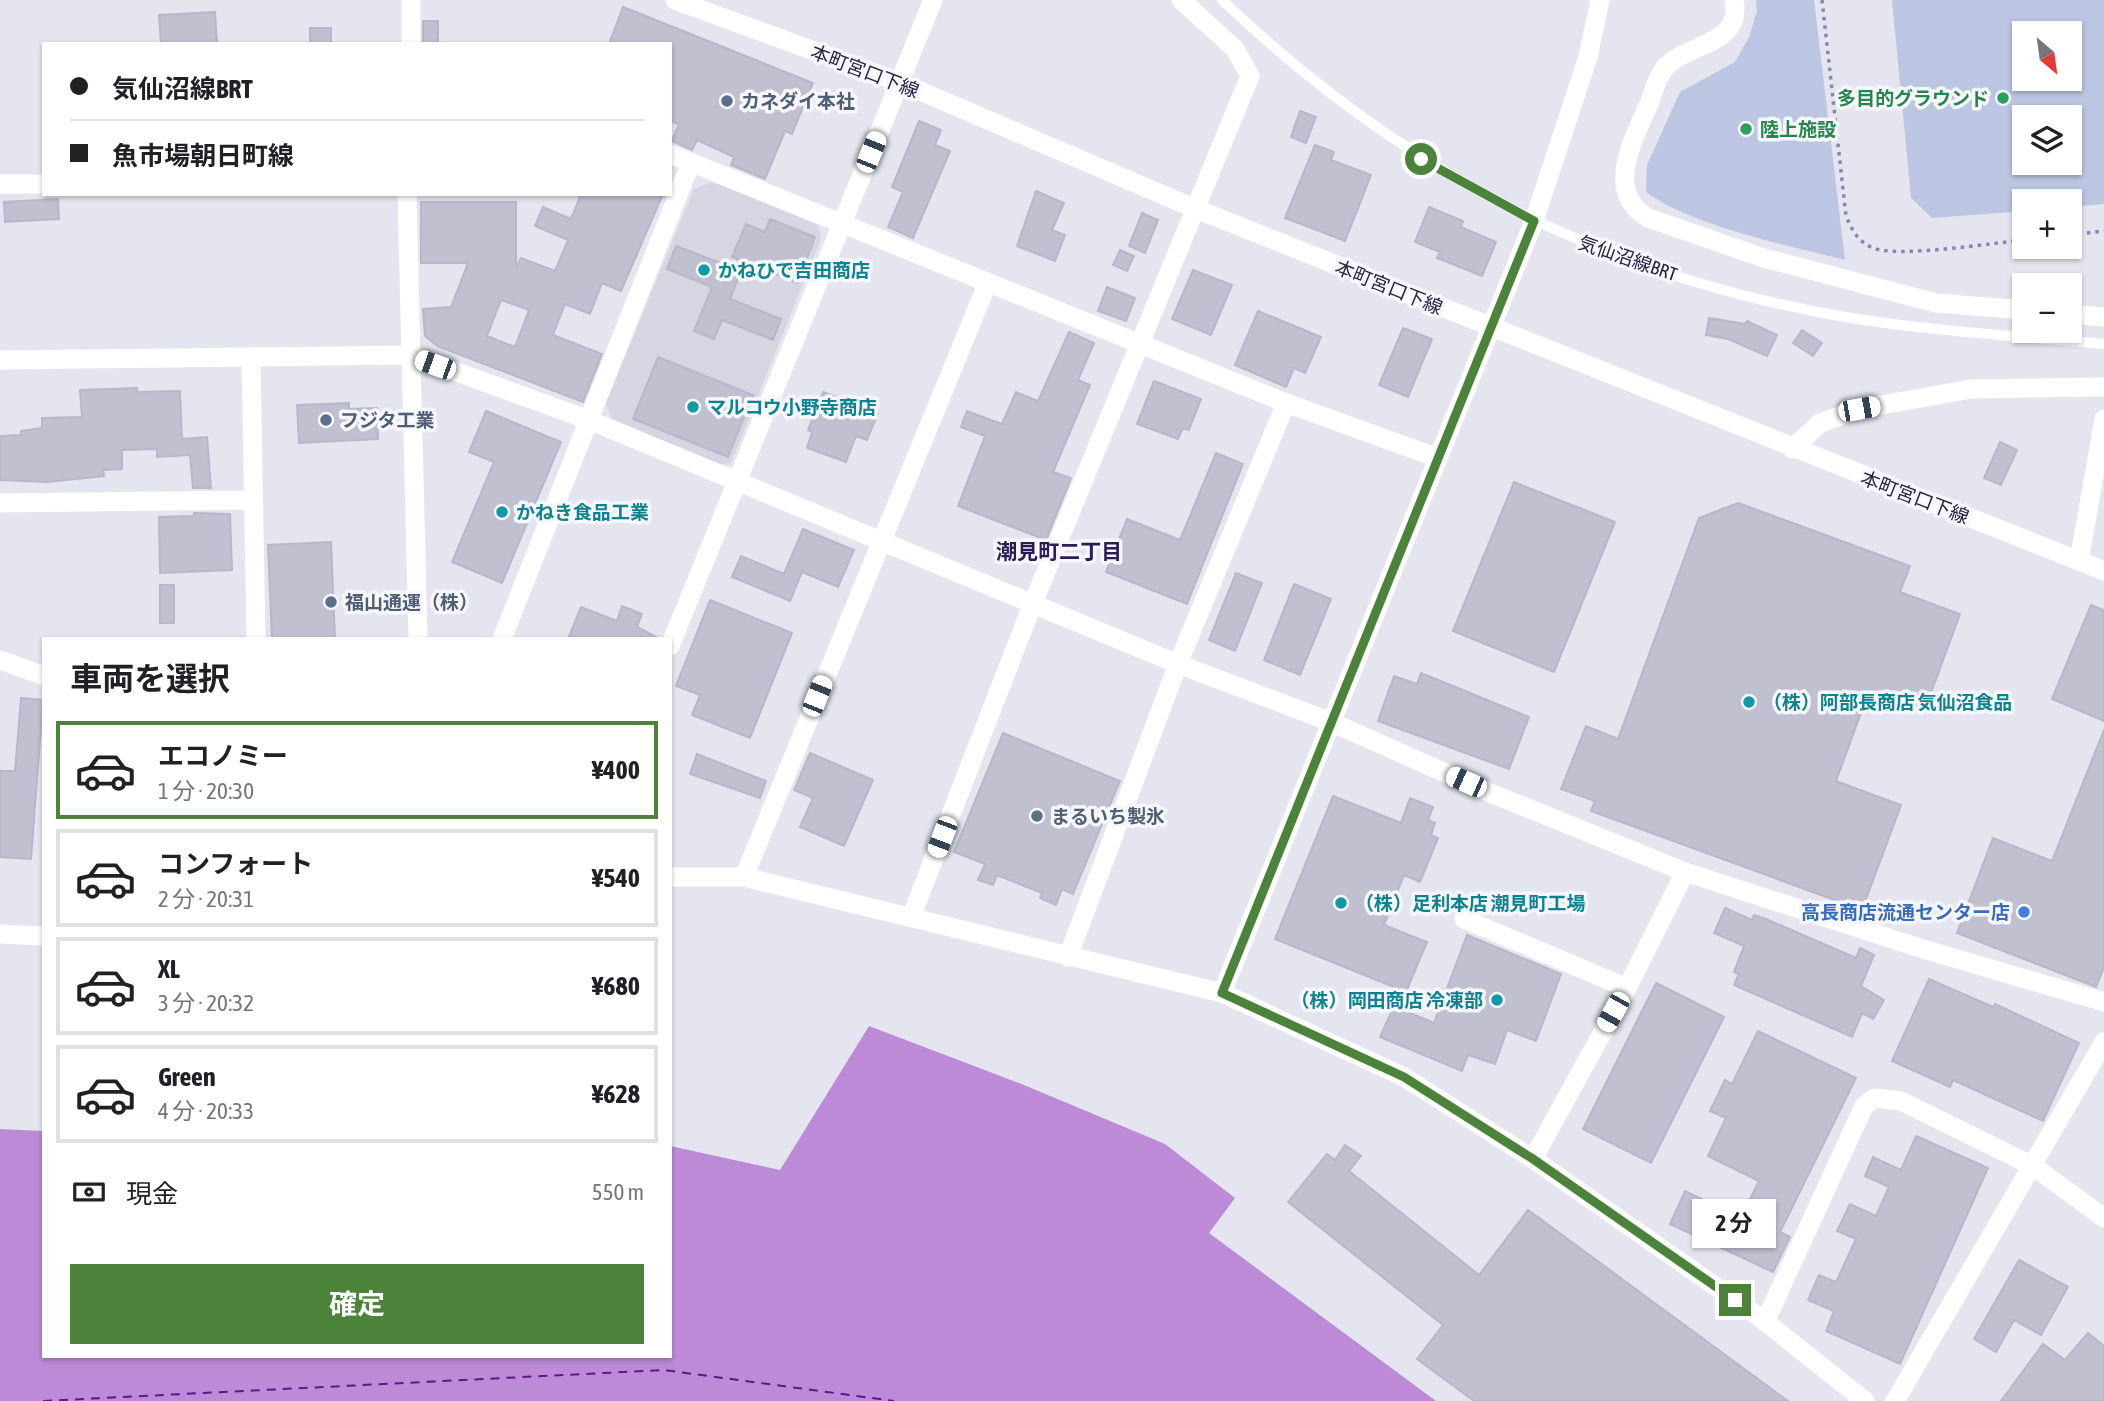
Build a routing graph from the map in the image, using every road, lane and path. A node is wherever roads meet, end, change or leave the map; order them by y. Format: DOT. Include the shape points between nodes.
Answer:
graph roads {
  1 [pos="411,0"];
  2 [pos="675,0"];
  3 [pos="933,0"];
  4 [pos="1181,0"];
  5 [pos="1222,0"];
  6 [pos="1600,0"];
  7 [pos="1734,0"];
  8 [pos="1822,0"];
  9 [pos="411,42"];
  10 [pos="899,82"];
  11 [pos="672,155"];
  12 [pos="691,162"];
  13 [pos="0,184"];
  14 [pos="42,184"];
  15 [pos="407,196"];
  16 [pos="1196,209"];
  17 [pos="1534,221"];
  18 [pos="842,223"];
  19 [pos="2104,231"];
  20 [pos="2082,234"];
  21 [pos="2012,241"];
  22 [pos="988,282"];
  23 [pos="2012,309"];
  24 [pos="2082,315"];
  25 [pos="2104,317"];
  26 [pos="1490,327"];
  27 [pos="1141,344"];
  28 [pos="2104,344"];
  29 [pos="410,355"];
  30 [pos="251,359"];
  31 [pos="0,360"];
  32 [pos="2104,387"];
  33 [pos="1286,402"];
  34 [pos="2104,419"];
  35 [pos="589,420"];
  36 [pos="1792,449"];
  37 [pos="1438,458"];
  38 [pos="737,482"];
  39 [pos="251,500"];
  40 [pos="0,503"];
  41 [pos="880,541"];
  42 [pos="2079,561"];
  43 [pos="2104,571"];
  44 [pos="1033,603"];
  45 [pos="256,637"];
  46 [pos="418,637"];
  47 [pos="503,637"];
  48 [pos="672,641"];
  49 [pos="0,660"];
  50 [pos="1178,664"];
  51 [pos="42,675"];
  52 [pos="1331,722"];
  53 [pos="1685,872"];
  54 [pos="672,877"];
  55 [pos="744,877"];
  56 [pos="912,915"];
  57 [pos="1464,919"];
  58 [pos="0,934"];
  59 [pos="42,936"];
  60 [pos="1068,957"];
  61 [pos="1627,988"];
  62 [pos="1222,993"];
  63 [pos="2104,1002"];
  64 [pos="2104,1042"];
  65 [pos="1533,1159"];
  66 [pos="2033,1166"];
  67 [pos="2104,1218"];
  68 [pos="1765,1322"];
  69 [pos="1865,1401"];
  70 [pos="1895,1401"];
  1 -- 9 [label="street"];
  2 -- 10 [label="street, 本町宮口下線"];
  3 -- 10 [label="street"];
  4 -- 16 [label="street" via="1235,49 1250,76"];
  5 -- 17 [label="lane, 気仙沼線BRT" via="1301,72 1383,134"];
  6 -- 17 [label="street" via="1588,57"];
  7 -- 23 [label="street" via="1735,19 1729,31 1664,69 1625,167 1627,200 1635,211 1764,258 1936,303"];
  8 -- 21 [label="path" via="1846,216 1854,235 1871,248 1894,252"];
  10 -- 16 [label="street, 本町宮口下線"];
  10 -- 18 [label="street"];
  11 -- 12 [label="street"];
  12 -- 18 [label="street"];
  12 -- 35 [label="street"];
  13 -- 14 [label="street"];
  15 -- 29 [label="street"];
  16 -- 26 [label="street, 本町宮口下線"];
  16 -- 27 [label="street"];
  17 -- 26 [label="street"];
  17 -- 28 [label="lane, 気仙沼線BRT" via="1655,270 1769,302 1847,317"];
  18 -- 22 [label="street"];
  18 -- 38 [label="street"];
  19 -- 20 [label="path"];
  22 -- 27 [label="street"];
  22 -- 41 [label="street"];
  24 -- 25 [label="street"];
  26 -- 36 [label="street, 本町宮口下線"];
  26 -- 37 [label="street"];
  27 -- 33 [label="street"];
  27 -- 44 [label="street"];
  29 -- 30 [label="street"];
  29 -- 35 [label="street"];
  29 -- 46 [label="street"];
  30 -- 31 [label="street"];
  30 -- 39 [label="street"];
  32 -- 36 [label="street" via="1971,389 1859,409 1820,423"];
  33 -- 37 [label="street"];
  33 -- 50 [label="street"];
  34 -- 42 [label="street"];
  35 -- 38 [label="street"];
  35 -- 47 [label="street"];
  36 -- 42 [label="street, 本町宮口下線"];
  37 -- 52 [label="street"];
  38 -- 41 [label="street"];
  38 -- 48 [label="street"];
  39 -- 40 [label="street"];
  39 -- 45 [label="street"];
  41 -- 44 [label="street"];
  41 -- 55 [label="street"];
  42 -- 43 [label="street, 本町宮口下線"];
  44 -- 50 [label="street"];
  44 -- 56 [label="street"];
  49 -- 51 [label="street"];
  50 -- 52 [label="street"];
  50 -- 60 [label="street"];
  52 -- 53 [label="street"];
  52 -- 62 [label="street"];
  53 -- 61 [label="street"];
  53 -- 63 [label="street"];
  54 -- 55 [label="street"];
  55 -- 56 [label="street"];
  56 -- 60 [label="street"];
  57 -- 61 [label="street"];
  58 -- 59 [label="street"];
  60 -- 62 [label="street"];
  61 -- 65 [label="street"];
  62 -- 65 [label="street" via="1404,1077"];
  64 -- 66 [label="street"];
  65 -- 68 [label="street"];
  66 -- 67 [label="street"];
  66 -- 68 [label="street" via="1901,1101 1875,1098 1864,1105"];
  66 -- 70 [label="street"];
  68 -- 69 [label="street"];
}
